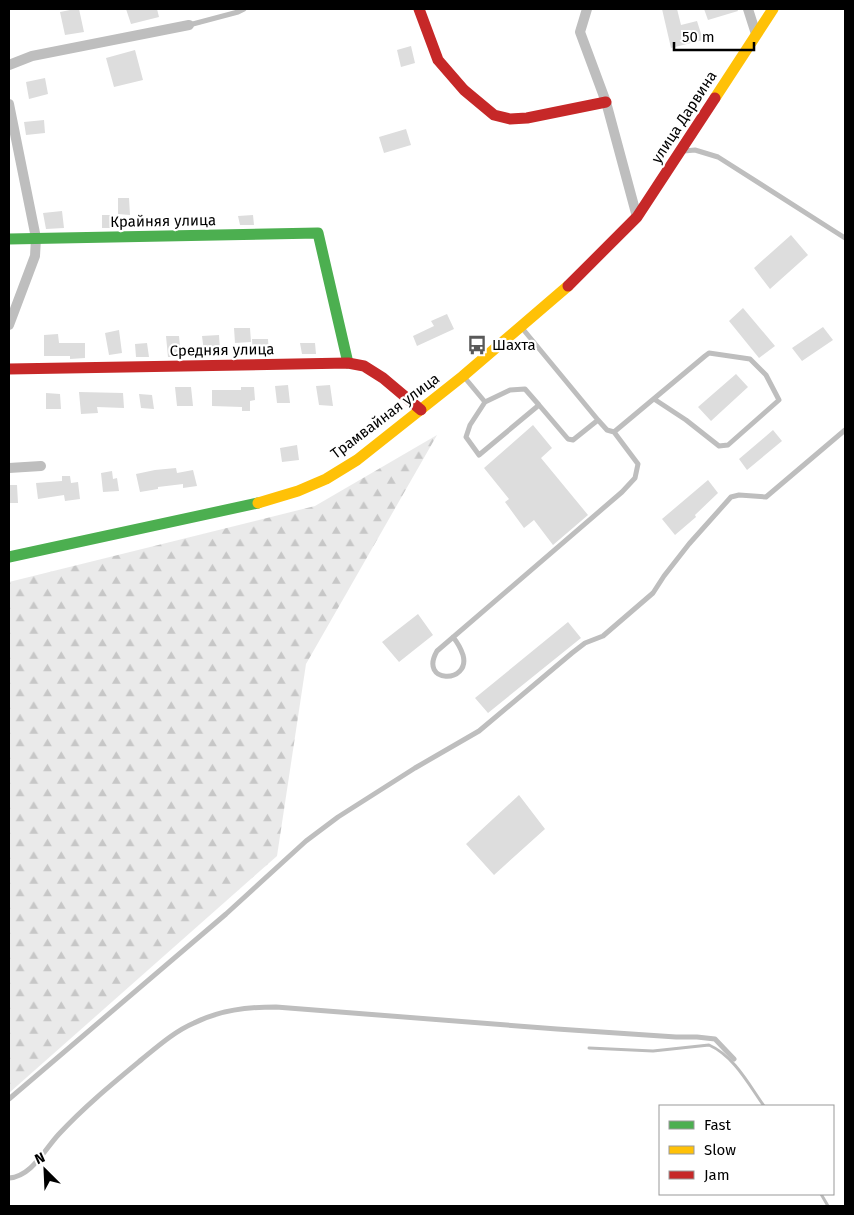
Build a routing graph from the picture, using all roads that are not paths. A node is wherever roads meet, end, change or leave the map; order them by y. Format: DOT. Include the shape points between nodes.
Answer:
graph roads {
  1 [pos="244,9"];
  2 [pos="419,9"];
  3 [pos="587,9"];
  4 [pos="748,9"];
  5 [pos="773,9"];
  6 [pos="189,25"];
  7 [pos="756,34"];
  8 [pos="9,65"];
  9 [pos="606,102"];
  10 [pos="9,104"];
  11 [pos="678,152"];
  12 [pos="636,217"];
  13 [pos="36,238"];
  14 [pos="845,238"];
  15 [pos="9,239"];
  16 [pos="9,325"];
  17 [pos="521,326"];
  18 [pos="348,363"];
  19 [pos="9,369"];
  20 [pos="463,376"];
  21 [pos="654,399"];
  22 [pos="485,402"];
  23 [pos="539,405"];
  24 [pos="421,410"];
  25 [pos="598,420"];
  26 [pos="845,430"];
  27 [pos="614,432"];
  28 [pos="42,466"];
  29 [pos="9,468"];
  30 [pos="9,557"];
  31 [pos="453,637"];
  32 [pos="734,1059"];
  33 [pos="9,1099"];
  34 [pos="9,1178"];
  1 -- 6 [label="lane"];
  2 -- 9 [label="street" via="438,60 464,90 494,115 510,119 527,118"];
  3 -- 9 [label="street" via="580,32"];
  4 -- 7 [label="street"];
  5 -- 7 [label="street, улица Дарвина"];
  6 -- 8 [label="street" via="32,56"];
  7 -- 11 [label="street, улица Дарвина"];
  9 -- 12 [label="street"];
  10 -- 13 [label="street"];
  11 -- 12 [label="street, улица Дарвина"];
  11 -- 14 [label="lane" via="695,150 718,158"];
  12 -- 17 [label="street, Трамвайная улица" via="572,283"];
  13 -- 15 [label="street, Крайняя улица"];
  13 -- 16 [label="street" via="35,256"];
  13 -- 18 [label="street, Крайняя улица" via="318,233"];
  17 -- 20 [label="street, Трамвайная улица"];
  17 -- 25 [label="lane"];
  18 -- 19 [label="street, Средняя улица"];
  18 -- 24 [label="street, Средняя улица" via="364,366 384,378"];
  20 -- 22 [label="lane"];
  20 -- 24 [label="street, Трамвайная улица"];
  21 -- 21 [label="lane" via="709,353 750,359 766,375 779,400 728,445 719,446"];
  21 -- 27 [label="lane"];
  22 -- 23 [label="lane" via="510,390 524,388"];
  22 -- 23 [label="lane" via="466,437 479,455"];
  23 -- 25 [label="lane" via="568,439 573,440"];
  24 -- 30 [label="street, Трамвайная улица" via="357,460 298,491"];
  25 -- 27 [label="lane"];
  26 -- 33 [label="lane" via="766,498 731,497 689,544 653,593 603,636 585,643 572,653 480,731 338,817 306,841 226,914"];
  27 -- 31 [label="lane" via="638,464 635,478"];
  28 -- 29 [label="street"];
  31 -- 31 [label="lane" via="432,660 433,668 444,677 454,676 464,662"];
  32 -- 34 [label="lane" via="715,1039 697,1037 251,1007 192,1023 158,1047 99,1095 58,1135 38,1161 18,1177"];
}
